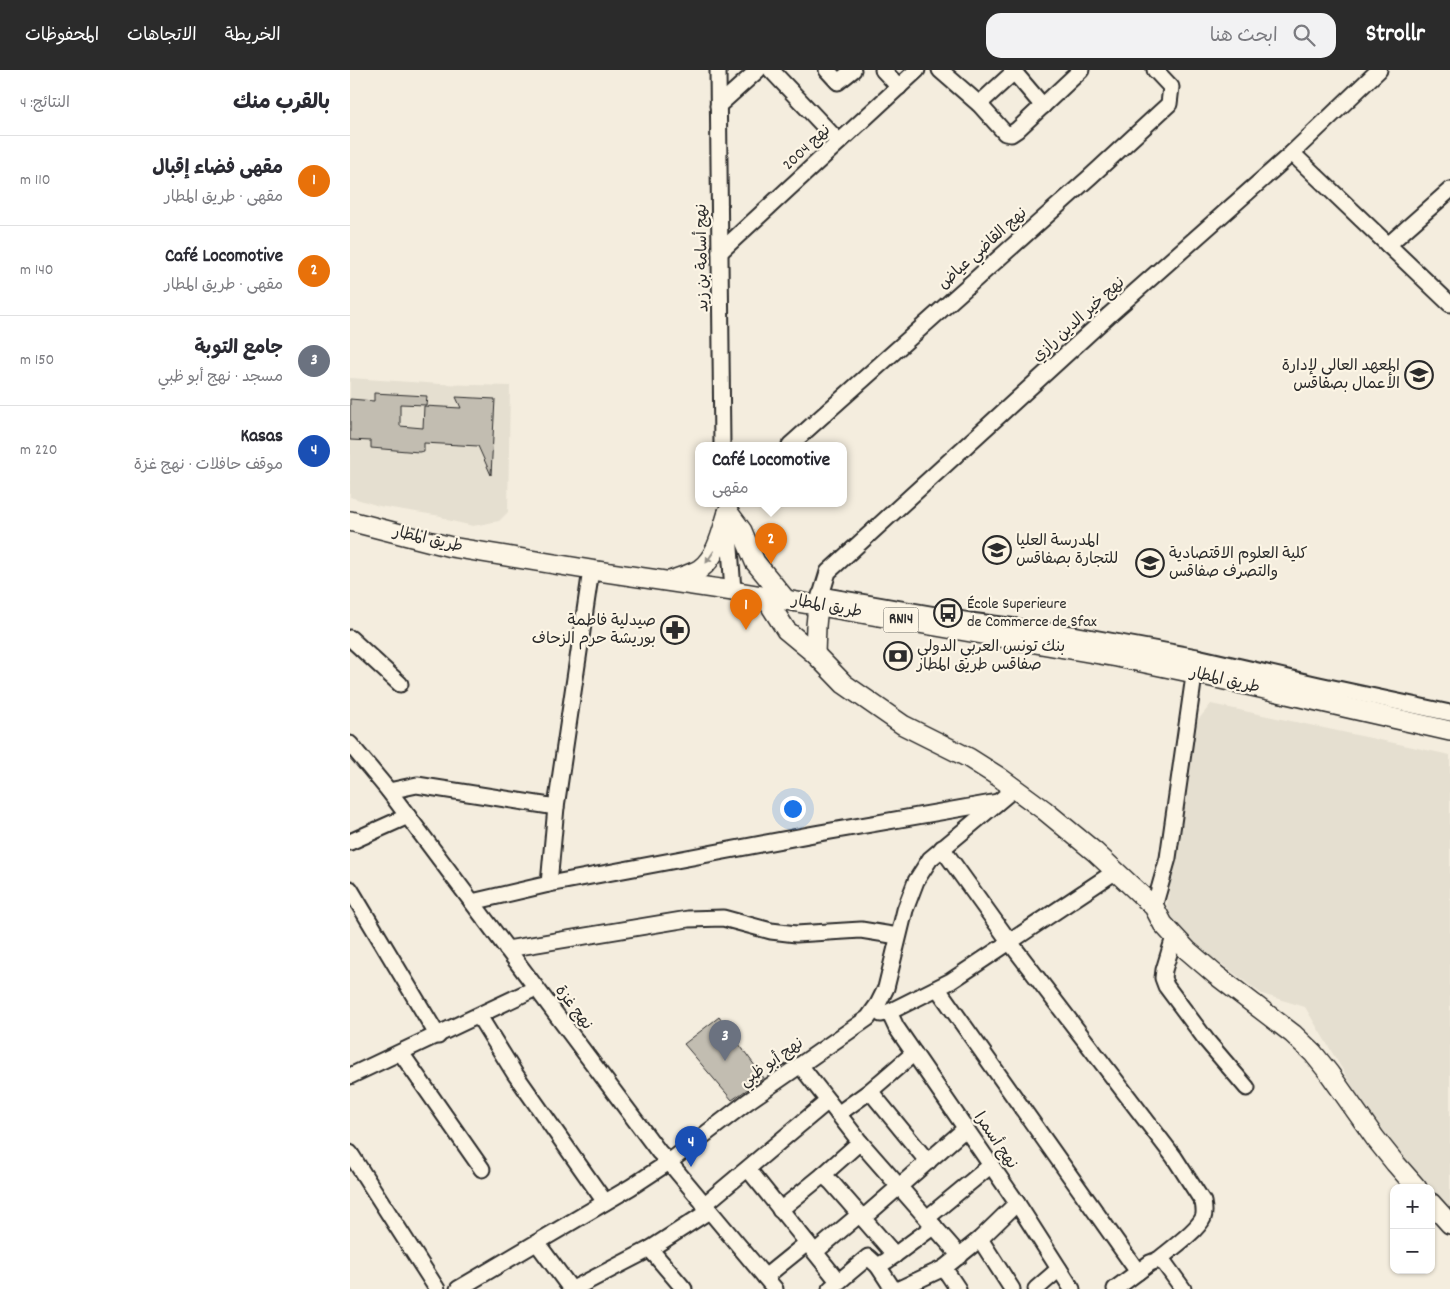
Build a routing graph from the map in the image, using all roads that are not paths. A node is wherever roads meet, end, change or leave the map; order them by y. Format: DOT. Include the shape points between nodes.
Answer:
graph roads {
  1 [pos="718,70"];
  2 [pos="758,70"];
  3 [pos="771,70"];
  4 [pos="827,70"];
  5 [pos="853,70"];
  6 [pos="883,70"];
  7 [pos="918,70"];
  8 [pos="940,70"];
  9 [pos="1081,70"];
  10 [pos="1155,70"];
  11 [pos="1379,70"];
  12 [pos="1015,71"];
  13 [pos="899,87"];
  14 [pos="979,104"];
  15 [pos="718,106"];
  16 [pos="1043,106"];
  17 [pos="839,142"];
  18 [pos="1292,153"];
  19 [pos="1450,190"];
  20 [pos="1388,245"];
  21 [pos="720,252"];
  22 [pos="1450,304"];
  23 [pos="722,442"];
  24 [pos="793,442"];
  25 [pos="728,508"];
  26 [pos="350,521"];
  27 [pos="590,570"];
  28 [pos="669,581"];
  29 [pos="733,591"];
  30 [pos="765,597"];
  31 [pos="786,600"];
  32 [pos="819,600"];
  33 [pos="350,638"];
  34 [pos="815,654"];
  35 [pos="1196,665"];
  36 [pos="400,684"];
  37 [pos="1450,713"];
  38 [pos="1450,731"];
  39 [pos="350,744"];
  40 [pos="1015,788"];
  41 [pos="389,791"];
  42 [pos="999,802"];
  43 [pos="556,807"];
  44 [pos="408,816"];
  45 [pos="350,842"];
  46 [pos="942,848"];
  47 [pos="1116,871"];
  48 [pos="549,884"];
  49 [pos="350,889"];
  50 [pos="472,902"];
  51 [pos="1154,907"];
  52 [pos="898,936"];
  53 [pos="1174,937"];
  54 [pos="1009,941"];
  55 [pos="507,949"];
  56 [pos="536,988"];
  57 [pos="938,989"];
  58 [pos="889,1012"];
  59 [pos="479,1016"];
  60 [pos="868,1018"];
  61 [pos="438,1036"];
  62 [pos="401,1053"];
  63 [pos="914,1053"];
  64 [pos="800,1065"];
  65 [pos="350,1076"];
  66 [pos="1247,1088"];
  67 [pos="870,1090"];
  68 [pos="828,1101"];
  69 [pos="838,1114"];
  70 [pos="965,1129"];
  71 [pos="860,1142"];
  72 [pos="350,1153"];
  73 [pos="669,1162"];
  74 [pos="928,1162"];
  75 [pos="990,1166"];
  76 [pos="482,1169"];
  77 [pos="748,1170"];
  78 [pos="824,1175"];
  79 [pos="1414,1184"];
  80 [pos="900,1186"];
  81 [pos="605,1202"];
  82 [pos="1017,1203"];
  83 [pos="1435,1207"];
  84 [pos="706,1208"];
  85 [pos="780,1210"];
  86 [pos="861,1216"];
  87 [pos="931,1222"];
  88 [pos="1450,1224"];
  89 [pos="980,1240"];
  90 [pos="537,1243"];
  91 [pos="811,1247"];
  92 [pos="650,1249"];
  93 [pos="895,1255"];
  94 [pos="960,1256"];
  95 [pos="1158,1260"];
  96 [pos="878,1266"];
  97 [pos="944,1268"];
  98 [pos="1060,1269"];
  99 [pos="1138,1272"];
  100 [pos="770,1283"];
  101 [pos="834,1285"];
  102 [pos="437,1289"];
  103 [pos="458,1289"];
  104 [pos="572,1289"];
  105 [pos="684,1289"];
  106 [pos="893,1289"];
  107 [pos="898,1289"];
  108 [pos="958,1289"];
  109 [pos="1012,1289"];
  110 [pos="1036,1289"];
  111 [pos="1072,1289"];
  112 [pos="1115,1289"];
  113 [pos="1183,1289"];
  1 -- 15 [label="street, نهج أسامة بن زيد"];
  2 -- 15 [label="street"];
  3 -- 17 [label="street"];
  4 -- 5 [label="street" via="838,82"];
  6 -- 13 [label="street"];
  7 -- 13 [label="street, نهج 2004"];
  8 -- 14 [label="street"];
  9 -- 16 [label="street"];
  10 -- 24 [label="street, نهج القاضي عياض" via="1170,87 1169,104"];
  11 -- 18 [label="street, نهج خير الدين رازي"];
  12 -- 14 [label="street"];
  12 -- 16 [label="street"];
  13 -- 17 [label="street, نهج 2004"];
  14 -- 16 [label="street" via="1005,133 1011,134"];
  15 -- 21 [label="street, نهج أسامة بن زيد"];
  17 -- 21 [label="street, نهج 2004"];
  18 -- 20 [label="street"];
  18 -- 32 [label="street, نهج خير الدين رازي" via="828,572"];
  19 -- 20 [label="street"];
  20 -- 22 [label="street"];
  21 -- 23 [label="street, نهج أسامة بن زيد"];
  25 -- 28 [label="main road, one-way" via="718,543 707,562 699,569"];
  25 -- 29 [label="street"];
  25 -- 31 [label="main road" via="755,562"];
  26 -- 27 [label="main road, طريق المطار / RN14" via="450,547"];
  27 -- 28 [label="main road, طريق المطار / RN14"];
  27 -- 43 [label="street"];
  28 -- 29 [label="main road, طريق المطار / RN14"];
  29 -- 30 [label="main road, طريق المطار / RN14"];
  30 -- 31 [label="main road, طريق المطار / RN14"];
  30 -- 34 [label="main road" via="786,630"];
  31 -- 32 [label="main road, طريق المطار / RN14"];
  32 -- 34 [label="main road"];
  32 -- 35 [label="main road, طريق المطار / RN14" via="1107,655"];
  33 -- 36 [label="street"];
  34 -- 40 [label="main road" via="844,684 903,725 969,758"];
  35 -- 37 [label="street" via="1319,685"];
  35 -- 38 [label="main road, طريق المطار / RN14"];
  35 -- 51 [label="street" via="1171,842"];
  39 -- 41 [label="street, نهج غزة"];
  40 -- 42 [label="street, نهج أبو ظبي"];
  40 -- 47 [label="main road"];
  41 -- 43 [label="street" via="417,785"];
  41 -- 44 [label="street, نهج غزة"];
  42 -- 46 [label="street, نهج أبو ظبي"];
  42 -- 48 [label="street"];
  43 -- 48 [label="street"];
  44 -- 45 [label="street"];
  44 -- 50 [label="street, نهج غزة"];
  46 -- 52 [label="street, نهج أبو ظبي" via="930,859 916,881"];
  46 -- 54 [label="street"];
  47 -- 51 [label="main road"];
  47 -- 54 [label="street"];
  48 -- 50 [label="street"];
  49 -- 61 [label="street"];
  50 -- 55 [label="street, نهج غزة"];
  51 -- 53 [label="main road"];
  52 -- 55 [label="street" via="861,930 796,934 724,918 708,918"];
  52 -- 60 [label="street, نهج أبو ظبي" via="886,988"];
  53 -- 66 [label="street" via="1164,970 1166,986"];
  53 -- 79 [label="main road" via="1312,1053"];
  54 -- 57 [label="street"];
  54 -- 95 [label="street" via="1174,1157 1203,1202 1204,1217 1198,1226"];
  55 -- 56 [label="street, نهج غزة"];
  56 -- 59 [label="street"];
  56 -- 73 [label="street, نهج غزة"];
  57 -- 58 [label="street"];
  57 -- 99 [label="street"];
  58 -- 60 [label="street"];
  58 -- 63 [label="street, نهج أسمرا"];
  59 -- 61 [label="street"];
  59 -- 81 [label="street" via="515,1074"];
  60 -- 64 [label="street, نهج أبو ظبي"];
  61 -- 62 [label="street"];
  62 -- 65 [label="street"];
  62 -- 76 [label="street"];
  63 -- 67 [label="street"];
  63 -- 70 [label="street, نهج أسمرا"];
  64 -- 68 [label="street"];
  64 -- 73 [label="street, نهج أبو ظبي"];
  67 -- 69 [label="street"];
  67 -- 74 [label="street"];
  68 -- 69 [label="street"];
  68 -- 77 [label="street"];
  69 -- 71 [label="street"];
  70 -- 74 [label="street"];
  70 -- 75 [label="street, نهج أسمرا"];
  71 -- 78 [label="street"];
  71 -- 80 [label="street"];
  72 -- 102 [label="street"];
  73 -- 81 [label="street, نهج أبو ظبي"];
  73 -- 84 [label="street, نهج غزة"];
  74 -- 80 [label="street"];
  75 -- 82 [label="street, نهج أسمرا"];
  75 -- 87 [label="street"];
  77 -- 84 [label="street"];
  77 -- 85 [label="street"];
  78 -- 85 [label="street"];
  78 -- 86 [label="street"];
  80 -- 86 [label="street"];
  80 -- 87 [label="street"];
  81 -- 90 [label="street, نهج أبو ظبي"];
  82 -- 89 [label="street"];
  82 -- 98 [label="street, نهج أسمرا"];
  83 -- 88 [label="main road"];
  84 -- 92 [label="street"];
  84 -- 100 [label="street, نهج غزة"];
  85 -- 91 [label="street"];
  86 -- 91 [label="street"];
  86 -- 93 [label="street"];
  87 -- 93 [label="street"];
  87 -- 94 [label="street"];
  89 -- 94 [label="street"];
  89 -- 109 [label="street"];
  90 -- 103 [label="street, نهج أبو ظبي"];
  90 -- 104 [label="street"];
  91 -- 100 [label="street"];
  91 -- 101 [label="street"];
  92 -- 104 [label="street"];
  92 -- 105 [label="street"];
  93 -- 96 [label="street"];
  94 -- 97 [label="street"];
  95 -- 99 [label="street"];
  95 -- 113 [label="street" via="1165,1264"];
  96 -- 101 [label="street" via="868,1257"];
  96 -- 106 [label="street"];
  97 -- 107 [label="street"];
  97 -- 108 [label="street"];
  98 -- 110 [label="street"];
  98 -- 111 [label="street, نهج أسمرا"];
  99 -- 112 [label="street"];
}
